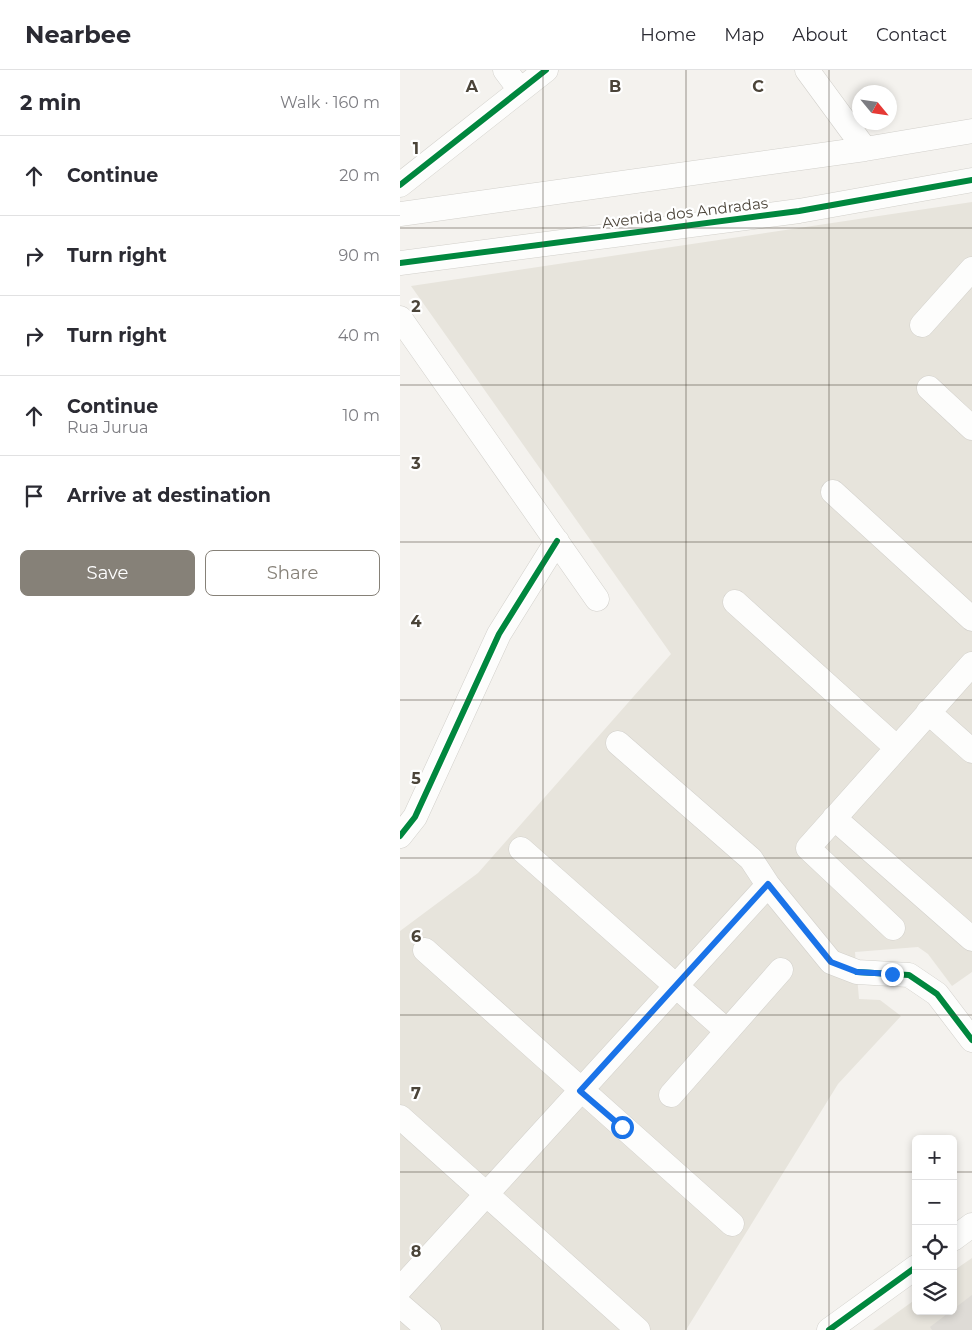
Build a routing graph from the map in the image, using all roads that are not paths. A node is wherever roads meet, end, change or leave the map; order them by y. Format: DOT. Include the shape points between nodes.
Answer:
graph roads {
  1 [pos="505,70"];
  2 [pos="546,70"];
  3 [pos="807,70"];
  4 [pos="520,90"];
  5 [pos="972,131"];
  6 [pos="865,149"];
  7 [pos="972,180"];
  8 [pos="400,185"];
  9 [pos="400,214"];
  10 [pos="400,263"];
  11 [pos="972,269"];
  12 [pos="400,318"];
  13 [pos="922,325"];
  14 [pos="929,388"];
  15 [pos="972,428"];
  16 [pos="833,492"];
  17 [pos="557,542"];
  18 [pos="597,599"];
  19 [pos="735,602"];
  20 [pos="972,619"];
  21 [pos="972,664"];
  22 [pos="928,712"];
  23 [pos="618,743"];
  24 [pos="897,748"];
  25 [pos="972,751"];
  26 [pos="834,818"];
  27 [pos="400,836"];
  28 [pos="521,849"];
  29 [pos="768,884"];
  30 [pos="893,928"];
  31 [pos="972,939"];
  32 [pos="425,950"];
  33 [pos="781,970"];
  34 [pos="675,986"];
  35 [pos="727,1031"];
  36 [pos="972,1040"];
  37 [pos="580,1091"];
  38 [pos="671,1095"];
  39 [pos="400,1117"];
  40 [pos="486,1194"];
  41 [pos="732,1224"];
  42 [pos="972,1225"];
  43 [pos="957,1236"];
  44 [pos="912,1270"];
  45 [pos="400,1289"];
  46 [pos="400,1305"];
  47 [pos="429,1330"];
  48 [pos="638,1330"];
  49 [pos="829,1330"];
  1 -- 4 [label="street"];
  2 -- 4 [label="street"];
  3 -- 6 [label="street"];
  4 -- 8 [label="street"];
  5 -- 6 [label="street"];
  6 -- 9 [label="street"];
  7 -- 10 [label="street, Avenida dos Andradas" via="799,211"];
  11 -- 13 [label="street"];
  12 -- 17 [label="street"];
  14 -- 15 [label="street"];
  16 -- 20 [label="street"];
  17 -- 18 [label="street"];
  17 -- 27 [label="street" via="499,634 415,817"];
  19 -- 24 [label="street"];
  21 -- 22 [label="street"];
  22 -- 24 [label="street"];
  22 -- 25 [label="street"];
  23 -- 29 [label="street" via="751,858"];
  24 -- 26 [label="street"];
  26 -- 30 [label="street" via="808,848"];
  26 -- 31 [label="street"];
  28 -- 34 [label="street"];
  29 -- 34 [label="street"];
  29 -- 36 [label="street" via="831,962 857,972 909,975 936,994"];
  32 -- 37 [label="street"];
  33 -- 35 [label="street"];
  34 -- 35 [label="street"];
  34 -- 37 [label="street"];
  35 -- 38 [label="street"];
  37 -- 40 [label="street"];
  37 -- 41 [label="street"];
  39 -- 40 [label="street"];
  40 -- 45 [label="street"];
  40 -- 48 [label="street"];
  42 -- 43 [label="street"];
  44 -- 49 [label="street"];
  46 -- 47 [label="street"];
}
